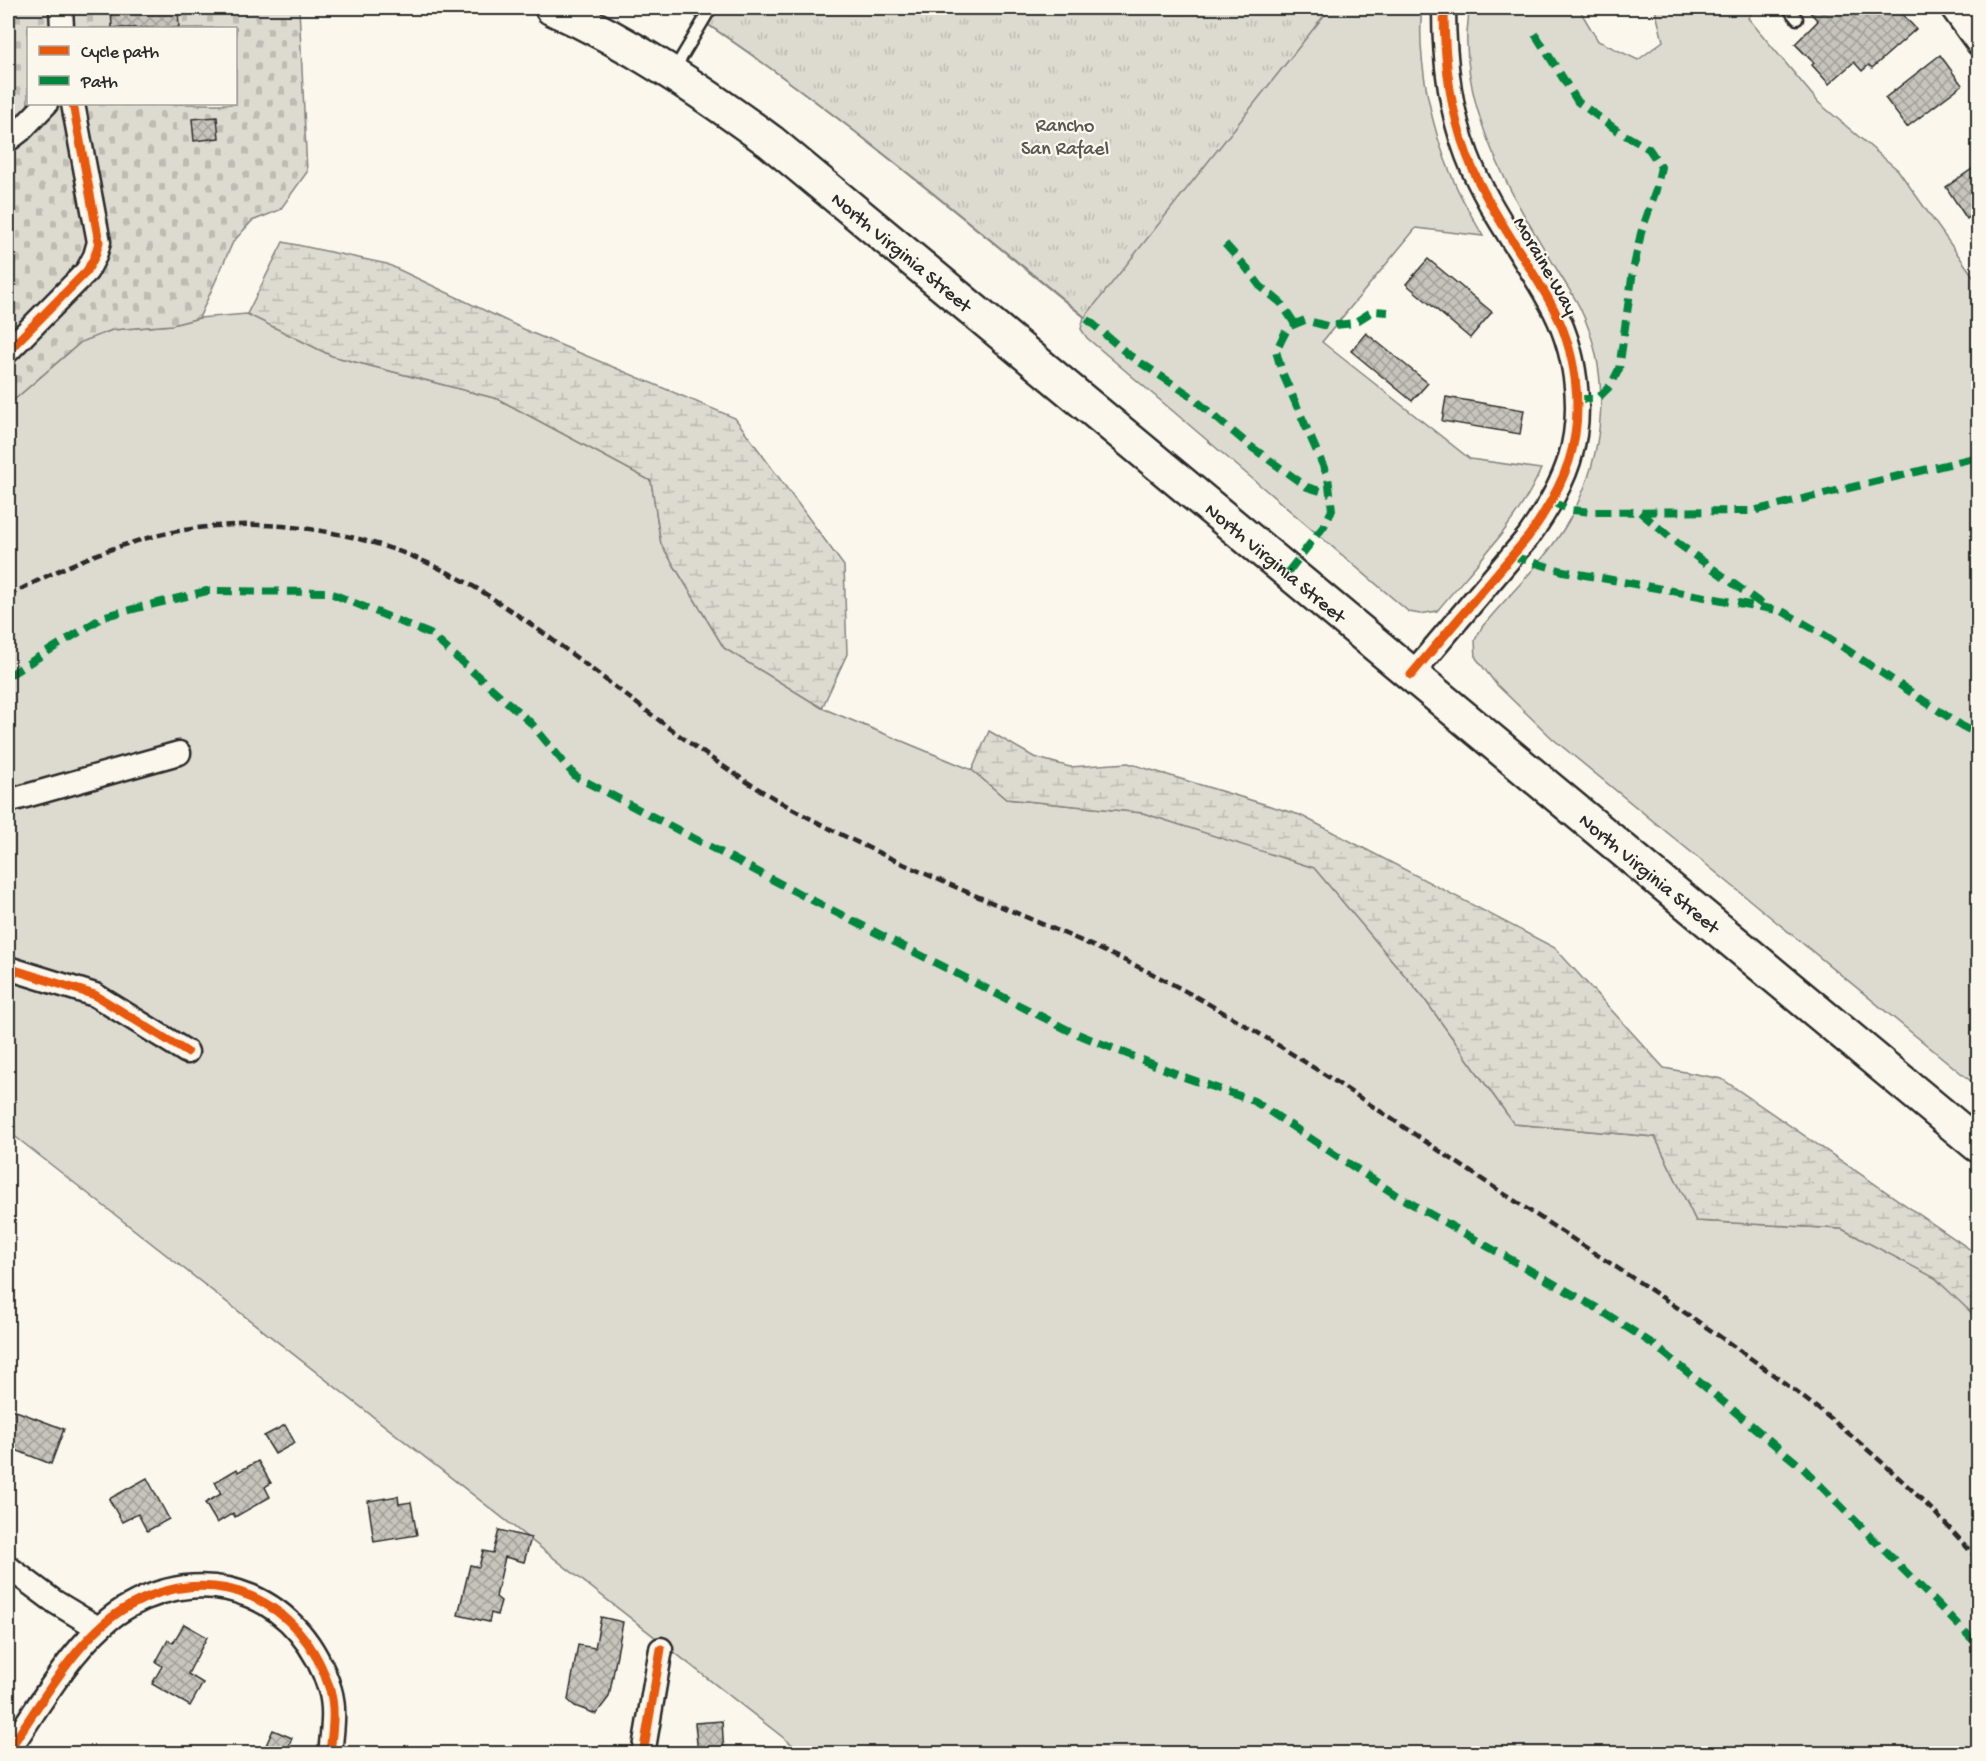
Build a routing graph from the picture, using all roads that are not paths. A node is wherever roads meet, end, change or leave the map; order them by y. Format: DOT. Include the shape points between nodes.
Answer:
graph roads {
  1 [pos="61,8"];
  2 [pos="552,8"];
  3 [pos="711,8"];
  4 [pos="1444,8"];
  5 [pos="1788,8"];
  6 [pos="1952,8"];
  7 [pos="1797,19"];
  8 [pos="62,27"];
  9 [pos="1978,44"];
  10 [pos="672,73"];
  11 [pos="45,105"];
  12 [pos="73,105"];
  13 [pos="8,140"];
  14 [pos="8,351"];
  15 [pos="1411,675"];
  16 [pos="179,753"];
  17 [pos="8,801"];
  18 [pos="8,968"];
  19 [pos="187,1052"];
  20 [pos="1978,1145"];
  21 [pos="8,1567"];
  22 [pos="99,1628"];
  23 [pos="661,1649"];
  24 [pos="8,1751"];
  25 [pos="330,1754"];
  26 [pos="643,1754"];
  1 -- 8 [label="street"];
  2 -- 10 [label="main road, North Virginia Street" via="603,32"];
  3 -- 10 [label="lane"];
  4 -- 15 [label="street, Moraine Way" via="1448,82 1468,156 1493,208 1563,328 1577,405 1569,459 1543,515"];
  5 -- 7 [label="lane"];
  6 -- 9 [label="street"];
  10 -- 15 [label="main road, North Virginia Street" via="771,142"];
  11 -- 13 [label="street"];
  12 -- 14 [label="street" via="99,242 87,271"];
  15 -- 20 [label="main road, North Virginia Street"];
  16 -- 17 [label="street"];
  18 -- 19 [label="street" via="95,995"];
  21 -- 22 [label="street"];
  22 -- 24 [label="street" via="79,1648"];
  22 -- 25 [label="street" via="128,1606 158,1592 189,1586 218,1586 261,1601 293,1625 314,1652 331,1692"];
  23 -- 26 [label="street"];
}
